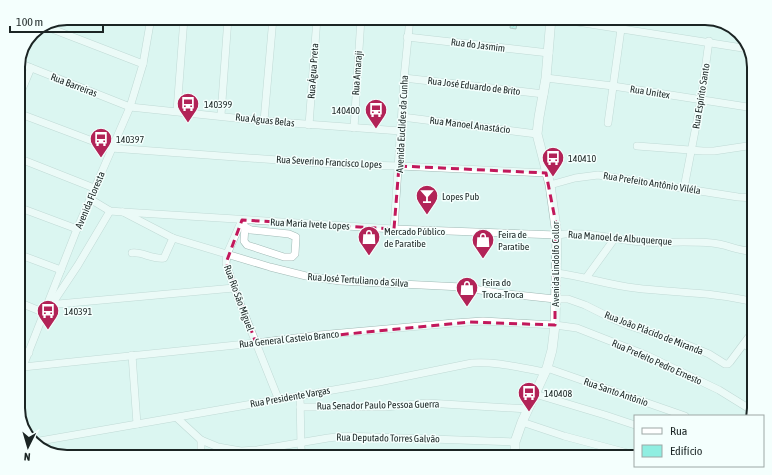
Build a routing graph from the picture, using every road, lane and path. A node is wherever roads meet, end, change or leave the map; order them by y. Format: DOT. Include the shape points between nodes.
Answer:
graph roads {
  1 [pos="150,25"];
  2 [pos="183,25"];
  3 [pos="228,25"];
  4 [pos="272,25"];
  5 [pos="316,25"];
  6 [pos="361,25"];
  7 [pos="409,25"];
  8 [pos="551,25"];
  9 [pos="597,25"];
  10 [pos="51,29"];
  11 [pos="622,29"];
  12 [pos="407,37"];
  13 [pos="709,41"];
  14 [pos="742,48"];
  15 [pos="549,53"];
  16 [pos="143,64"];
  17 [pos="25,66"];
  18 [pos="31,68"];
  19 [pos="404,78"];
  20 [pos="546,78"];
  21 [pos="25,82"];
  22 [pos="613,86"];
  23 [pos="544,94"];
  24 [pos="701,100"];
  25 [pos="130,107"];
  26 [pos="747,107"];
  27 [pos="177,111"];
  28 [pos="25,115"];
  29 [pos="221,116"];
  30 [pos="402,117"];
  31 [pos="264,121"];
  32 [pos="608,123"];
  33 [pos="309,125"];
  34 [pos="354,128"];
  35 [pos="400,131"];
  36 [pos="537,134"];
  37 [pos="637,146"];
  38 [pos="747,146"];
  39 [pos="111,148"];
  40 [pos="692,150"];
  41 [pos="25,161"];
  42 [pos="399,166"];
  43 [pos="546,173"];
  44 [pos="550,185"];
  45 [pos="94,188"];
  46 [pos="684,188"];
  47 [pos="747,198"];
  48 [pos="90,199"];
  49 [pos="25,210"];
  50 [pos="110,211"];
  51 [pos="123,212"];
  52 [pos="244,223"];
  53 [pos="77,229"];
  54 [pos="394,229"];
  55 [pos="557,235"];
  56 [pos="173,238"];
  57 [pos="615,238"];
  58 [pos="747,250"];
  59 [pos="132,254"];
  60 [pos="227,254"];
  61 [pos="25,257"];
  62 [pos="61,270"];
  63 [pos="556,273"];
  64 [pos="586,278"];
  65 [pos="234,288"];
  66 [pos="555,299"];
  67 [pos="747,301"];
  68 [pos="25,305"];
  69 [pos="50,305"];
  70 [pos="45,312"];
  71 [pos="555,325"];
  72 [pos="747,340"];
  73 [pos="256,343"];
  74 [pos="744,344"];
  75 [pos="747,346"];
  76 [pos="25,352"];
  77 [pos="29,354"];
  78 [pos="132,355"];
  79 [pos="25,363"];
  80 [pos="25,367"];
  81 [pos="546,370"];
  82 [pos="535,394"];
  83 [pos="300,395"];
  84 [pos="278,398"];
  85 [pos="300,407"];
  86 [pos="747,407"];
  87 [pos="528,409"];
  88 [pos="682,415"];
  89 [pos="177,418"];
  90 [pos="522,422"];
  91 [pos="137,424"];
  92 [pos="634,425"];
  93 [pos="48,440"];
  94 [pos="201,440"];
  95 [pos="515,442"];
  96 [pos="301,443"];
  97 [pos="201,450"];
  98 [pos="235,450"];
  99 [pos="257,450"];
  100 [pos="302,450"];
  101 [pos="515,450"];
  102 [pos="616,450"];
  1 -- 16 [label="street, Avenida Floresta"];
  2 -- 27 [label="street"];
  3 -- 29 [label="street"];
  4 -- 31 [label="street"];
  5 -- 33 [label="street, Rua Água Preta"];
  6 -- 34 [label="street, Rua Amaraji"];
  7 -- 12 [label="street, Avenida Euclides da Cunha"];
  8 -- 15 [label="main road, Avenida Lindolfo Collor"];
  9 -- 11 [label="street"];
  10 -- 16 [label="street"];
  11 -- 13 [label="street"];
  11 -- 22 [label="street"];
  12 -- 15 [label="street, Rua do Jasmim"];
  12 -- 19 [label="street, Avenida Euclides da Cunha"];
  13 -- 14 [label="street"];
  13 -- 24 [label="street, Rua Espírito Santo"];
  15 -- 20 [label="main road, Avenida Lindolfo Collor"];
  16 -- 25 [label="street, Avenida Floresta"];
  17 -- 18 [label="street, Rua Barreiras"];
  18 -- 21 [label="street"];
  18 -- 25 [label="street, Rua Barreiras"];
  19 -- 23 [label="street, Rua José Eduardo de Brito"];
  19 -- 30 [label="street, Avenida Euclides da Cunha"];
  20 -- 22 [label="street, Rua Unitex"];
  20 -- 23 [label="main road, Avenida Lindolfo Collor"];
  22 -- 24 [label="street, Rua Unitex"];
  22 -- 32 [label="street"];
  23 -- 36 [label="main road, Avenida Lindolfo Collor"];
  24 -- 26 [label="street, Rua Unitex"];
  24 -- 40 [label="street, Rua Espírito Santo"];
  25 -- 27 [label="street, Rua Águas Belas"];
  25 -- 39 [label="street, Avenida Floresta"];
  27 -- 29 [label="street, Rua Águas Belas"];
  28 -- 39 [label="street, Rua Severino Francisco Lopes"];
  29 -- 31 [label="street, Rua Águas Belas"];
  30 -- 35 [label="street, Avenida Euclides da Cunha"];
  30 -- 36 [label="street, Rua Manoel Anastácio"];
  31 -- 33 [label="street, Rua Águas Belas"];
  33 -- 34 [label="street, Rua Águas Belas"];
  34 -- 35 [label="street, Rua Águas Belas"];
  35 -- 42 [label="street, Avenida Euclides da Cunha"];
  36 -- 43 [label="main road, Avenida Lindolfo Collor"];
  37 -- 40 [label="street"];
  38 -- 40 [label="street" via="714,151"];
  39 -- 42 [label="street, Rua Severino Francisco Lopes" via="334,164"];
  39 -- 45 [label="street, Avenida Floresta"];
  40 -- 46 [label="street, Rua Espírito Santo"];
  41 -- 45 [label="street"];
  42 -- 43 [label="street, Rua Severino Francisco Lopes"];
  42 -- 54 [label="street, Avenida Euclides da Cunha"];
  43 -- 44 [label="main road, Avenida Lindolfo Collor"];
  44 -- 46 [label="street, Rua Prefeito Antônio Viléla" via="598,175"];
  44 -- 55 [label="main road, Avenida Lindolfo Collor"];
  45 -- 48 [label="street, Avenida Floresta"];
  46 -- 47 [label="street, Rua Prefeito Antônio Viléla"];
  48 -- 50 [label="street, Rua Maria Ivete Lopes"];
  48 -- 53 [label="street, Avenida Floresta"];
  49 -- 53 [label="street"];
  50 -- 51 [label="street, Rua Maria Ivete Lopes"];
  50 -- 69 [label="street" via="78,265"];
  51 -- 52 [label="street, Rua Maria Ivete Lopes"];
  51 -- 56 [label="street, Rua José Tertuliano da Silva"];
  52 -- 52 [label="street" via="250,230 296,237 295,254 292,257 284,257 247,246 244,241"];
  52 -- 54 [label="street, Rua Maria Ivete Lopes"];
  52 -- 60 [label="street, Rua Rio São Miguel"];
  53 -- 62 [label="street, Avenida Floresta"];
  54 -- 55 [label="street, Rua Maria Ivete Lopes"];
  55 -- 57 [label="street, Rua Manoel de Albuquerque" via="580,234"];
  55 -- 63 [label="main road, Avenida Lindolfo Collor"];
  56 -- 59 [label="street" via="164,258"];
  56 -- 60 [label="street, Rua José Tertuliano da Silva"];
  57 -- 58 [label="street, Rua Manoel de Albuquerque" via="724,244"];
  57 -- 64 [label="street"];
  60 -- 65 [label="street, Rua Rio São Miguel" via="226,263"];
  60 -- 66 [label="street, Rua José Tertuliano da Silva" via="323,279 462,287"];
  61 -- 62 [label="street"];
  62 -- 69 [label="street, Avenida Floresta"];
  63 -- 64 [label="street"];
  63 -- 66 [label="main road, Avenida Lindolfo Collor"];
  64 -- 67 [label="street" via="649,290 698,293"];
  65 -- 69 [label="street"];
  65 -- 73 [label="street, Rua Rio São Miguel"];
  66 -- 71 [label="main road, Avenida Lindolfo Collor"];
  66 -- 74 [label="street, Rua João Plácido de Miranda" via="579,302 618,321 709,354 725,364 728,364"];
  68 -- 70 [label="street"];
  69 -- 70 [label="street, Avenida Floresta"];
  70 -- 77 [label="street, Avenida Floresta"];
  71 -- 73 [label="street, Rua General Castelo Branco" via="469,322"];
  71 -- 81 [label="main road, Avenida Lindolfo Collor"];
  71 -- 86 [label="street, Rua Prefeito Pedro Ernesto" via="577,328 646,355 719,390"];
  72 -- 74 [label="street"];
  73 -- 78 [label="street, Rua General Castelo Branco"];
  73 -- 84 [label="street, Rua Rio São Miguel"];
  74 -- 75 [label="street"];
  76 -- 77 [label="street"];
  77 -- 79 [label="street, Avenida Floresta"];
  78 -- 80 [label="street, Rua General Castelo Branco"];
  78 -- 91 [label="street"];
  81 -- 82 [label="main road, Avenida Lindolfo Collor"];
  81 -- 83 [label="street, Rua Presidente Vargas" via="476,363"];
  81 -- 88 [label="street, Rua Santo Antônio"];
  82 -- 87 [label="main road, Avenida Lindolfo Collor"];
  82 -- 92 [label="street"];
  83 -- 84 [label="street, Rua Presidente Vargas"];
  83 -- 85 [label="street"];
  84 -- 89 [label="street, Rua Presidente Vargas"];
  85 -- 87 [label="street, Rua Senador Paulo Pessoa Guerra" via="385,407 427,403"];
  85 -- 96 [label="street"];
  87 -- 90 [label="main road, Avenida Lindolfo Collor"];
  89 -- 91 [label="street, Rua Presidente Vargas"];
  89 -- 94 [label="street, Rua Deputado Torres Galvão"];
  90 -- 95 [label="main road, Avenida Lindolfo Collor"];
  90 -- 102 [label="street"];
  91 -- 93 [label="street, Rua Presidente Vargas"];
  94 -- 97 [label="street"];
  94 -- 98 [label="street, Rua Deputado Torres Galvão"];
  95 -- 96 [label="street, Rua Deputado Torres Galvão" via="360,436"];
  95 -- 101 [label="main road, Avenida Lindolfo Collor"];
  96 -- 99 [label="street, Rua Deputado Torres Galvão"];
  96 -- 100 [label="street"];
}
